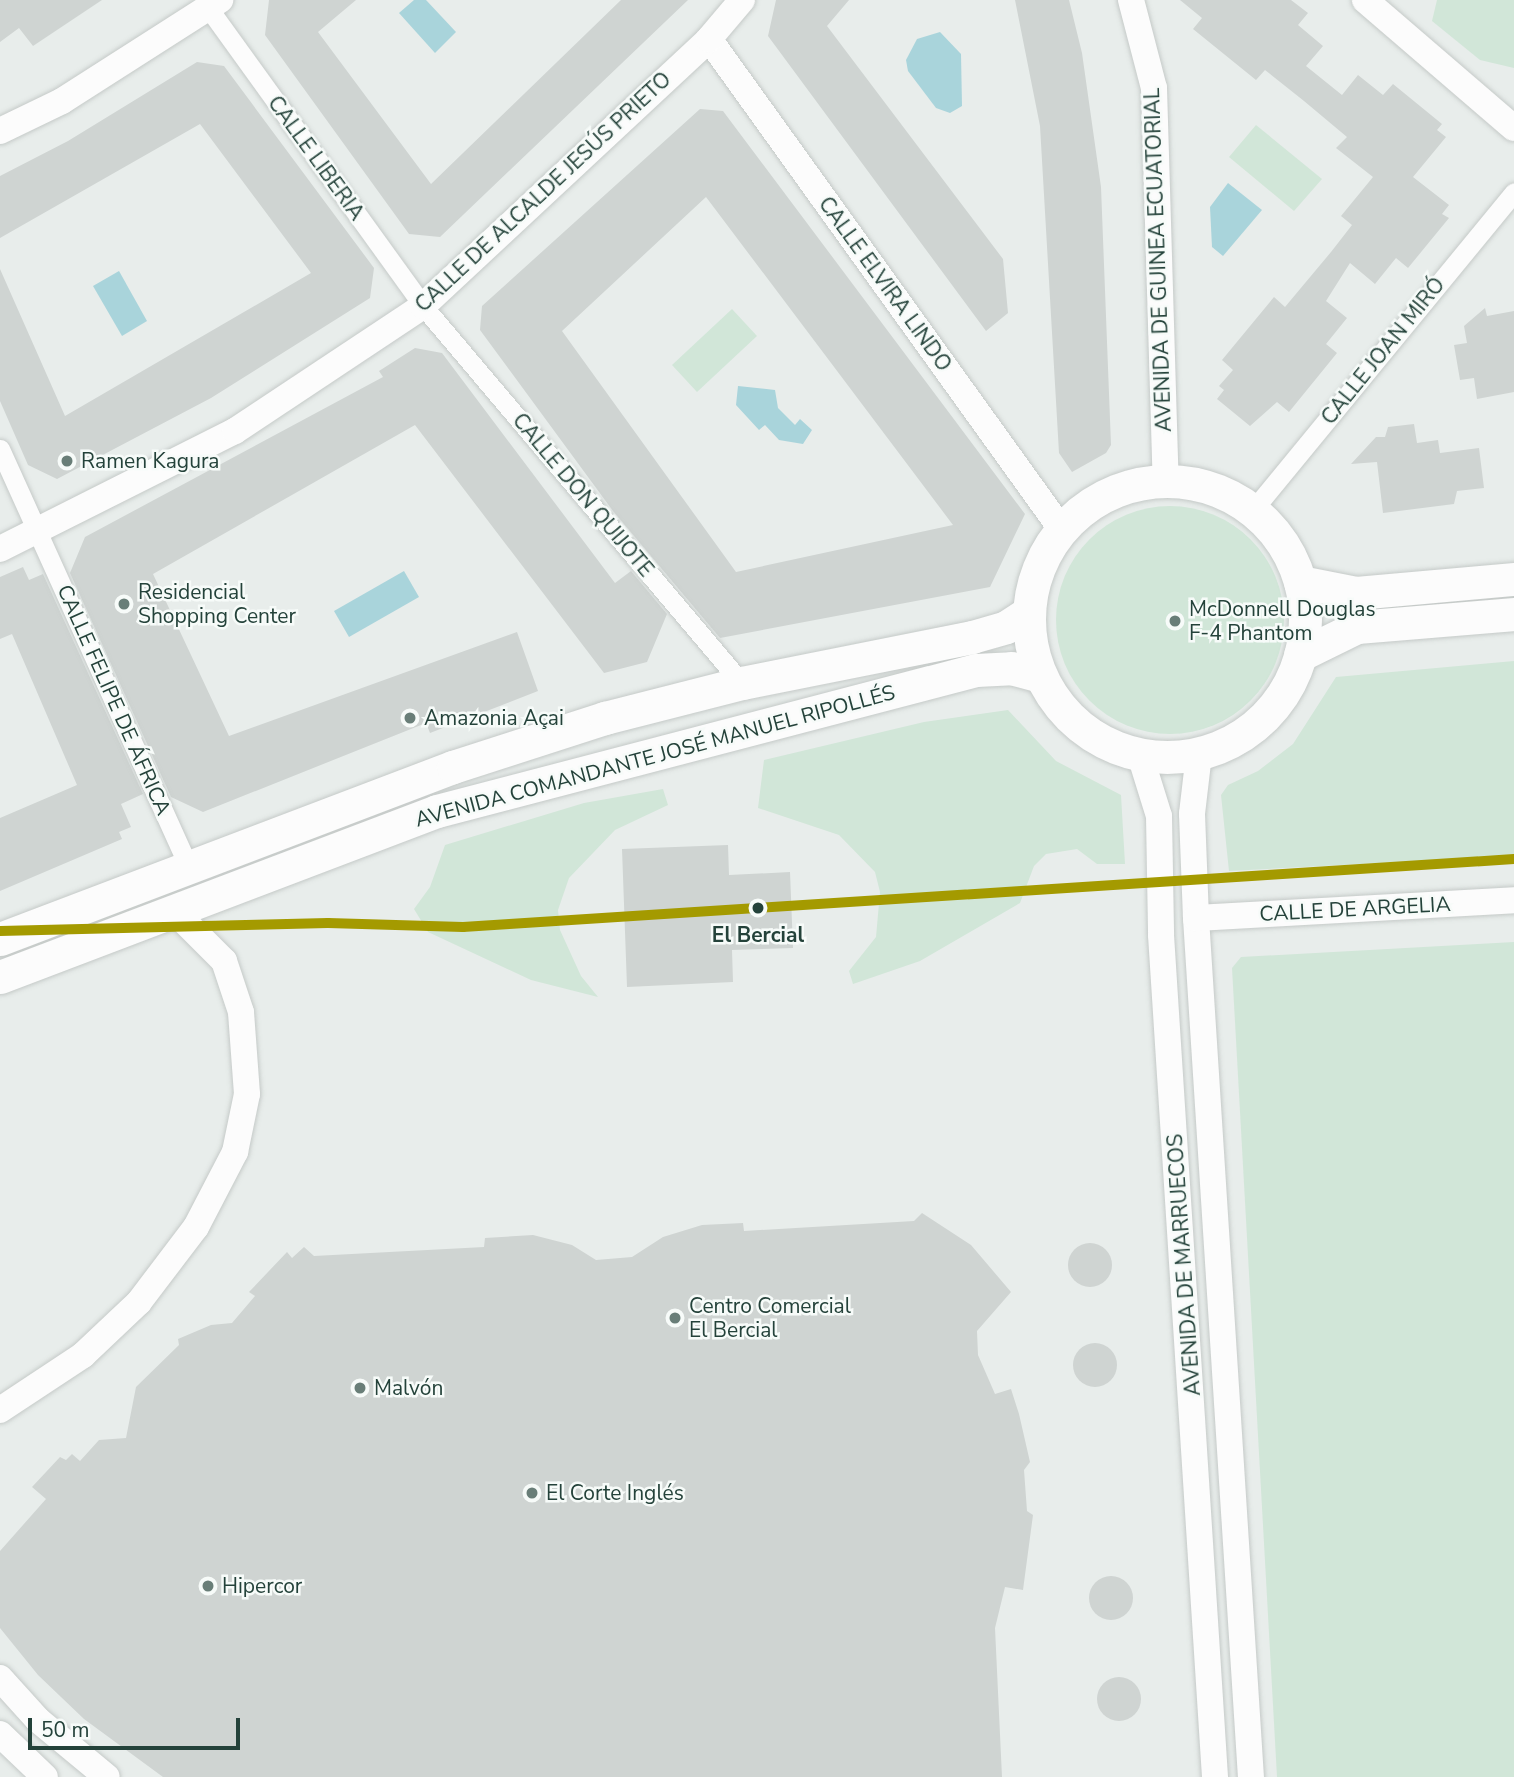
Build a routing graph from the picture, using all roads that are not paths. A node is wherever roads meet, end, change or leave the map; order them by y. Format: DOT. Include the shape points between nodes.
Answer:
graph roads {
  1 [pos="742,0"];
  2 [pos="1131,0"];
  3 [pos="1365,0"];
  4 [pos="215,5"];
  5 [pos="709,39"];
  6 [pos="1514,128"];
  7 [pos="0,131"];
  8 [pos="1514,192"];
  9 [pos="423,306"];
  10 [pos="0,449"];
  11 [pos="1166,481"];
  12 [pos="1253,510"];
  13 [pos="1062,530"];
  14 [pos="37,532"];
  15 [pos="0,549"];
  16 [pos="1514,579"];
  17 [pos="1300,582"];
  18 [pos="1029,612"];
  19 [pos="1514,614"];
  20 [pos="1300,655"];
  21 [pos="1040,676"];
  22 [pos="742,683"];
  23 [pos="1199,754"];
  24 [pos="1139,755"];
  25 [pos="190,869"];
  26 [pos="1514,900"];
  27 [pos="174,911"];
  28 [pos="1196,918"];
  29 [pos="0,940"];
  30 [pos="0,977"];
  31 [pos="0,1410"];
  32 [pos="0,1678"];
  33 [pos="0,1734"];
  34 [pos="45,1777"];
  35 [pos="107,1777"];
  36 [pos="1215,1777"];
  37 [pos="1251,1777"];
  1 -- 5 [label="street, CALLE DE ALCALDE JESÚS PRIETO"];
  2 -- 11 [label="street, AVENIDA DE GUINEA ECUATORIAL" via="1154,88"];
  3 -- 6 [label="street"];
  4 -- 7 [label="street" via="62,101"];
  4 -- 9 [label="street, CALLE LIBERIA"];
  5 -- 9 [label="street, CALLE DE ALCALDE JESÚS PRIETO"];
  5 -- 13 [label="street, CALLE ELVIRA LINDO"];
  8 -- 12 [label="street, CALLE JOAN MIRÓ"];
  9 -- 14 [label="street, CALLE DE ALCALDE JESÚS PRIETO" via="236,431"];
  9 -- 22 [label="street, CALLE DON QUIJOTE"];
  10 -- 14 [label="street, CALLE FELIPE DE ÁFRICA"];
  11 -- 12 [label="street" via="1212,488"];
  11 -- 13 [label="street" via="1115,492 1091,504"];
  12 -- 17 [label="street" via="1282,542"];
  13 -- 18 [label="street" via="1038,568"];
  14 -- 15 [label="street, CALLE DE ALCALDE JESÚS PRIETO"];
  14 -- 25 [label="street, CALLE FELIPE DE ÁFRICA"];
  16 -- 17 [label="street" via="1356,593"];
  17 -- 20 [label="street" via="1305,618"];
  18 -- 21 [label="street" via="1030,642"];
  18 -- 22 [label="street, AVENIDA COMANDANTE JOSÉ MANUEL RIPOLLÉS" via="1006,627 972,637"];
  19 -- 20 [label="street" via="1357,627"];
  20 -- 23 [label="street" via="1286,689 1264,718 1233,740"];
  21 -- 24 [label="street" via="1078,726 1107,744"];
  21 -- 27 [label="street, AVENIDA COMANDANTE JOSÉ MANUEL RIPOLLÉS" via="1011,668 976,670 437,811"];
  22 -- 25 [label="street, AVENIDA COMANDANTE JOSÉ MANUEL RIPOLLÉS" via="605,718 453,767"];
  23 -- 24 [label="street"];
  23 -- 28 [label="street, AVENIDA DE MARRUECOS" via="1192,814"];
  24 -- 36 [label="street, AVENIDA DE MARRUECOS" via="1158,816 1161,935"];
  25 -- 29 [label="street, AVENIDA COMANDANTE JOSÉ MANUEL RIPOLLÉS"];
  26 -- 28 [label="street, CALLE DE ARGELIA"];
  27 -- 30 [label="street, AVENIDA COMANDANTE JOSÉ MANUEL RIPOLLÉS"];
  27 -- 31 [label="street" via="224,961 241,1012 247,1094 234,1152 196,1227 139,1302 83,1354"];
  28 -- 37 [label="street, AVENIDA DE MARRUECOS"];
  32 -- 35 [label="street" via="38,1720"];
  33 -- 34 [label="street"];
}
